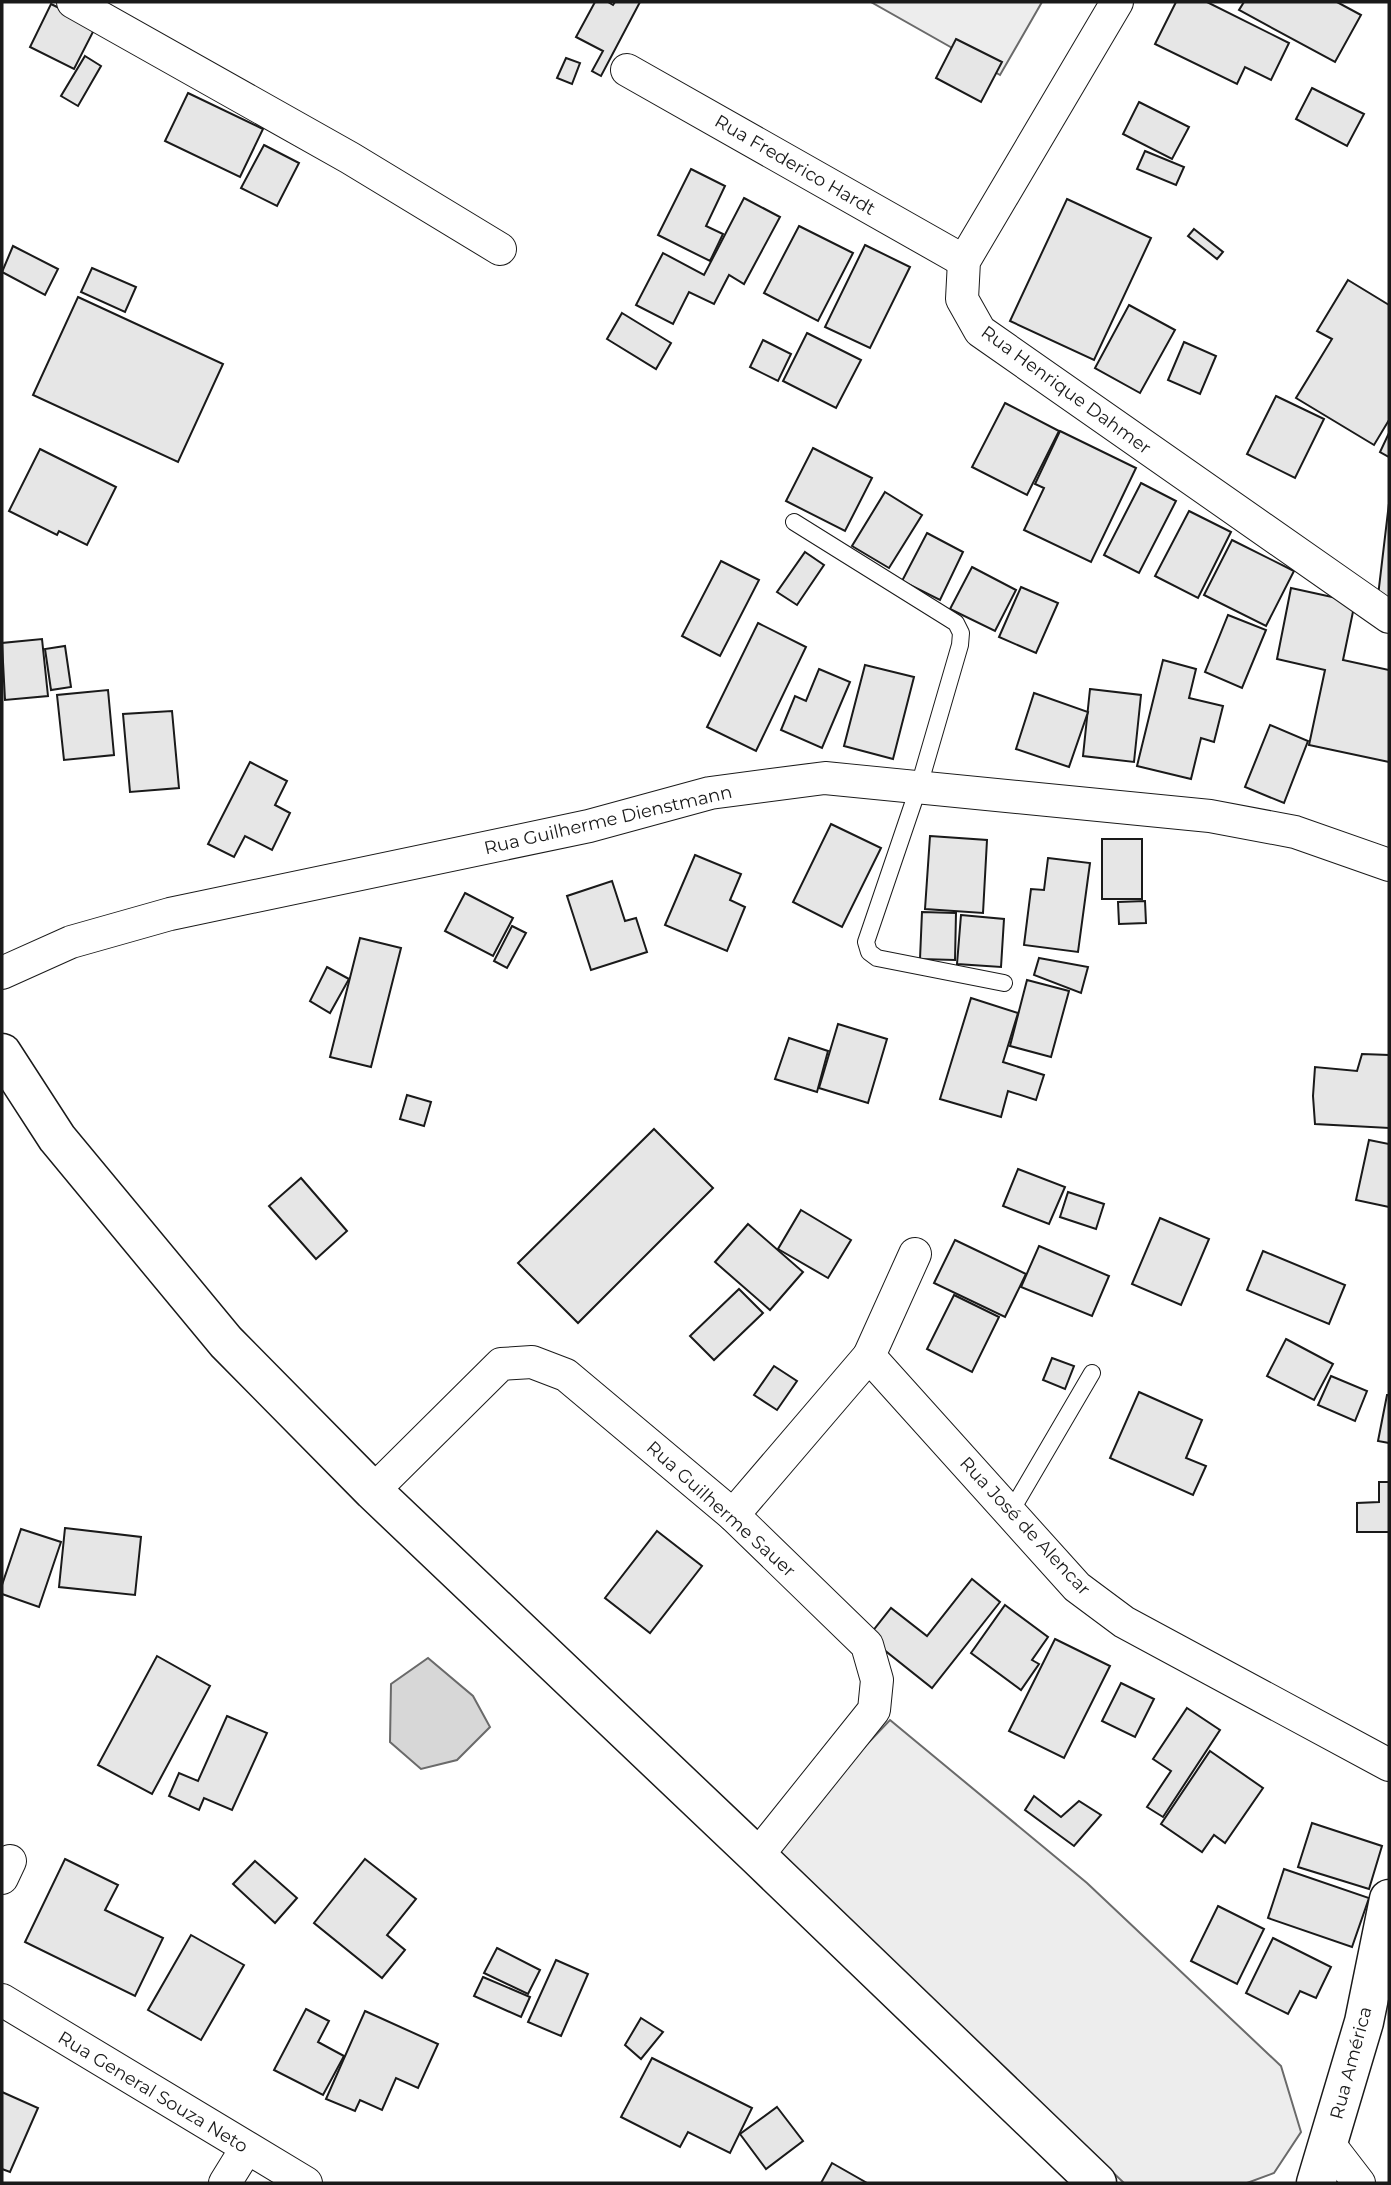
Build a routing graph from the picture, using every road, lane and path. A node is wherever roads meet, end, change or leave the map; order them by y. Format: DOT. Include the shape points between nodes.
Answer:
graph roads {
  1 [pos="74,2"];
  2 [pos="1117,2"];
  3 [pos="627,70"];
  4 [pos="500,249"];
  5 [pos="964,261"];
  6 [pos="794,522"];
  7 [pos="1389,617"];
  8 [pos="919,786"];
  9 [pos="1389,865"];
  10 [pos="2,973"];
  11 [pos="1004,982"];
  12 [pos="2,1054"];
  13 [pos="915,1254"];
  14 [pos="869,1356"];
  15 [pos="1092,1373"];
  16 [pos="373,1491"];
  17 [pos="1010,1513"];
  18 [pos="733,1516"];
  19 [pos="1389,1765"];
  20 [pos="757,1856"];
  21 [pos="1389,1899"];
  22 [pos="2,2000"];
  23 [pos="1329,2144"];
  24 [pos="246,2149"];
  25 [pos="225,2183"];
  26 [pos="306,2183"];
  27 [pos="1097,2183"];
  28 [pos="1293,2183"];
  29 [pos="1315,2183"];
  30 [pos="1359,2183"];
  1 -- 4 [label="street"];
  2 -- 5 [label="street, Rua Henrique Dahmer"];
  3 -- 5 [label="street, Rua Frederico Hardt"];
  5 -- 7 [label="street, Rua Henrique Dahmer" via="962,299 980,331"];
  6 -- 8 [label="lane" via="956,623 961,633"];
  8 -- 9 [label="street, Rua Guilherme Dienstmann" via="1210,816 1295,832"];
  8 -- 10 [label="street, Rua Guilherme Dienstmann" via="825,778 710,793 589,826 170,914 71,942"];
  8 -- 11 [label="lane" via="866,942 869,952 877,958"];
  12 -- 16 [label="main road" via="57,1138 218,1332"];
  13 -- 14 [label="street"];
  14 -- 17 [label="street, Rua José de Alencar"];
  14 -- 18 [label="street"];
  15 -- 17 [label="lane"];
  16 -- 18 [label="street, Rua Guilherme Sauer" via="501,1364 532,1362 566,1375"];
  16 -- 20 [label="main road"];
  17 -- 19 [label="street, Rua José de Alencar" via="1077,1587 1124,1622"];
  18 -- 20 [label="street, Rua Guilherme Sauer" via="867,1645 877,1680 874,1710"];
  20 -- 27 [label="main road"];
  21 -- 23 [label="main road, Rua América" via="1364,2022"];
  22 -- 24 [label="street, Rua General Souza Neto"];
  23 -- 28 [label="main road, Rua América"];
  23 -- 29 [label="main road, Rua América"];
  23 -- 30 [label="street"];
  24 -- 25 [label="street"];
  24 -- 26 [label="street, Rua General Souza Neto"];
}
